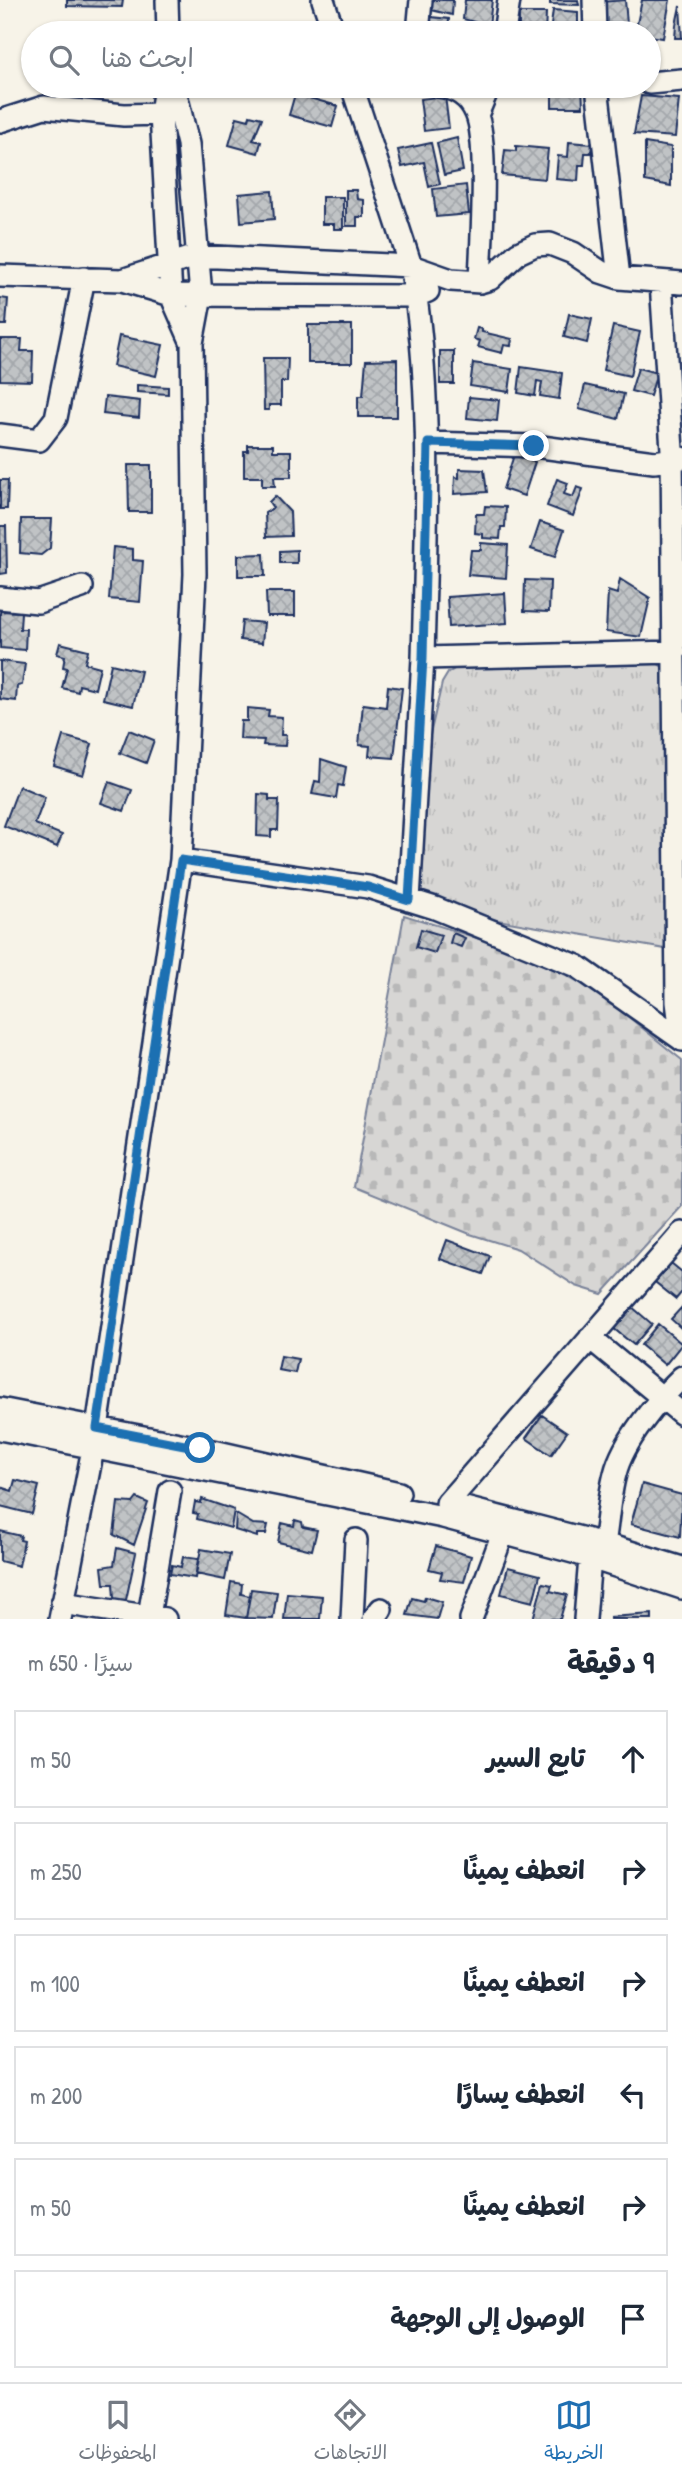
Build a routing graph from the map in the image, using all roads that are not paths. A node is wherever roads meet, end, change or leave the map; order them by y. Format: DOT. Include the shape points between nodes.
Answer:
graph roads {
  1 [pos="167,0"];
  2 [pos="323,0"];
  3 [pos="421,0"];
  4 [pos="509,0"];
  5 [pos="594,0"];
  6 [pos="168,21"];
  7 [pos="330,21"];
  8 [pos="419,21"];
  9 [pos="506,21"];
  10 [pos="594,21"];
  11 [pos="682,80"];
  12 [pos="661,82"];
  13 [pos="164,98"];
  14 [pos="177,98"];
  15 [pos="356,98"];
  16 [pos="464,98"];
  17 [pos="484,98"];
  18 [pos="598,98"];
  19 [pos="162,114"];
  20 [pos="477,115"];
  21 [pos="0,121"];
  22 [pos="197,256"];
  23 [pos="168,263"];
  24 [pos="411,266"];
  25 [pos="0,276"];
  26 [pos="84,278"];
  27 [pos="619,278"];
  28 [pos="122,280"];
  29 [pos="451,280"];
  30 [pos="480,282"];
  31 [pos="672,282"];
  32 [pos="171,295"];
  33 [pos="201,295"];
  34 [pos="416,296"];
  35 [pos="192,343"];
  36 [pos="0,435"];
  37 [pos="428,443"];
  38 [pos="677,460"];
  39 [pos="82,587"];
  40 [pos="0,598"];
  41 [pos="675,652"];
  42 [pos="423,658"];
  43 [pos="181,860"];
  44 [pos="409,900"];
  45 [pos="679,918"];
  46 [pos="681,1039"];
  47 [pos="682,1233"];
  48 [pos="590,1338"];
  49 [pos="682,1377"];
  50 [pos="662,1397"];
  51 [pos="0,1409"];
  52 [pos="682,1414"];
  53 [pos="0,1429"];
  54 [pos="95,1438"];
  55 [pos="170,1491"];
  56 [pos="447,1503"];
  57 [pos="503,1533"];
  58 [pos="356,1540"];
  59 [pos="597,1551"];
  60 [pos="682,1568"];
  61 [pos="682,1588"];
  62 [pos="61,1611"];
  63 [pos="157,1618"];
  64 [pos="80,1619"];
  65 [pos="352,1619"];
  66 [pos="471,1619"];
  67 [pos="585,1619"];
  1 -- 6 [label="street"];
  2 -- 7 [label="street"];
  3 -- 8 [label="street"];
  4 -- 9 [label="street"];
  5 -- 10 [label="street"];
  11 -- 12 [label="street"];
  13 -- 19 [label="street"];
  14 -- 22 [label="street" via="188,144"];
  15 -- 24 [label="street"];
  16 -- 20 [label="street"];
  17 -- 20 [label="street"];
  18 -- 27 [label="street"];
  19 -- 21 [label="street" via="44,107"];
  19 -- 23 [label="street"];
  20 -- 30 [label="street"];
  22 -- 23 [label="street"];
  22 -- 24 [label="street"];
  22 -- 33 [label="street"];
  23 -- 28 [label="street"];
  23 -- 32 [label="street"];
  24 -- 29 [label="street"];
  24 -- 34 [label="street"];
  25 -- 26 [label="street"];
  26 -- 28 [label="street"];
  26 -- 36 [label="street" via="56,418 39,440"];
  27 -- 30 [label="street" via="573,253 542,244 519,253 490,279"];
  27 -- 31 [label="street"];
  28 -- 32 [label="street"];
  29 -- 30 [label="street"];
  29 -- 34 [label="street"];
  31 -- 38 [label="street"];
  32 -- 33 [label="street"];
  32 -- 35 [label="street"];
  33 -- 34 [label="street"];
  33 -- 35 [label="street"];
  34 -- 37 [label="street"];
  35 -- 43 [label="street" via="195,574"];
  37 -- 38 [label="street" via="534,446"];
  37 -- 42 [label="street"];
  38 -- 41 [label="street"];
  39 -- 40 [label="street" via="38,602"];
  41 -- 42 [label="street"];
  41 -- 45 [label="street"];
  42 -- 44 [label="street"];
  43 -- 44 [label="street" via="368,887"];
  43 -- 54 [label="street"];
  44 -- 46 [label="street" via="577,966"];
  45 -- 46 [label="street"];
  47 -- 48 [label="street"];
  48 -- 50 [label="street"];
  48 -- 56 [label="street"];
  49 -- 50 [label="street"];
  50 -- 52 [label="street"];
  50 -- 59 [label="street" via="620,1458"];
  51 -- 54 [label="street"];
  53 -- 54 [label="street"];
  54 -- 56 [label="street"];
  54 -- 57 [label="street"];
  54 -- 62 [label="street"];
  55 -- 63 [label="street"];
  56 -- 59 [label="street"];
  57 -- 59 [label="street"];
  57 -- 66 [label="street"];
  58 -- 65 [label="street"];
  59 -- 60 [label="street"];
  59 -- 61 [label="street"];
  59 -- 67 [label="street"];
  62 -- 63 [label="street"];
  62 -- 64 [label="street"];
}
